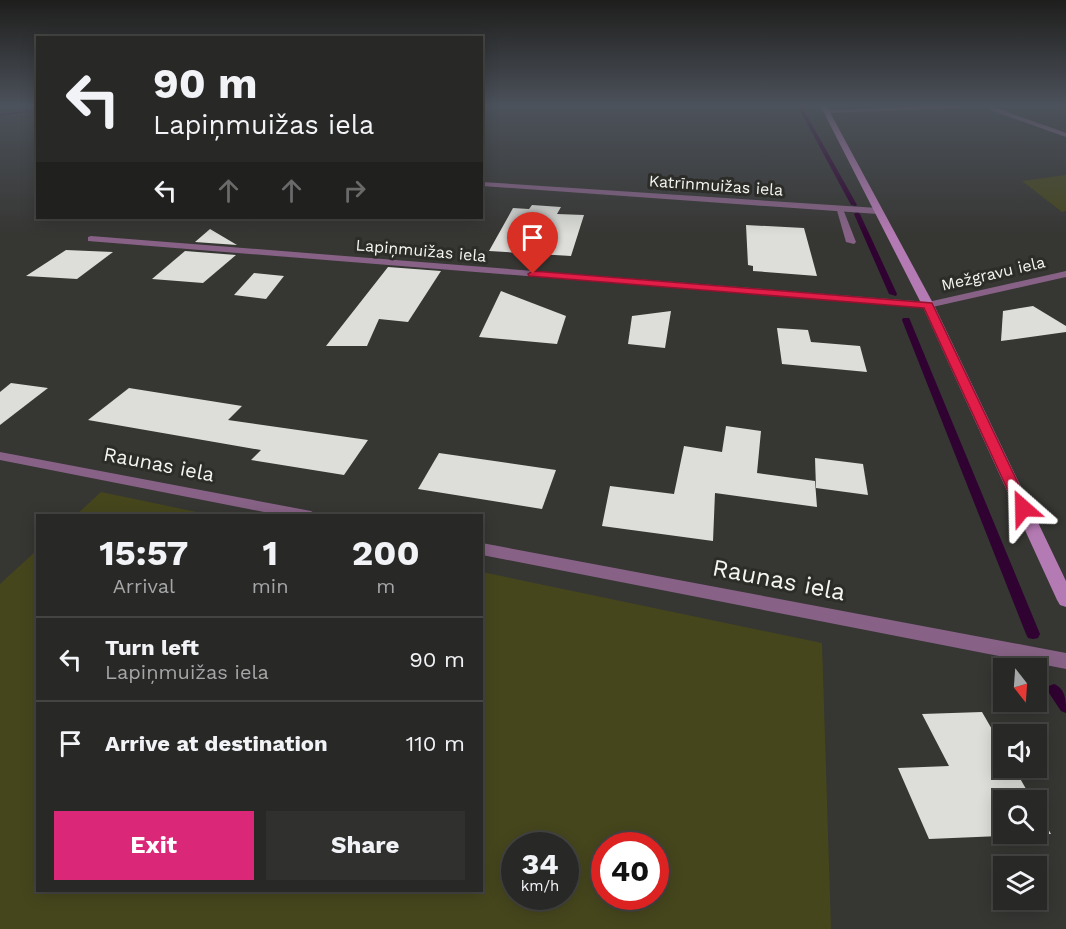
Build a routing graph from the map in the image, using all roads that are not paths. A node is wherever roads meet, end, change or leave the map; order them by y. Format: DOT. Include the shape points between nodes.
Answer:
graph roads {
  1 [pos="846,148"];
  2 [pos="483,184"];
  3 [pos="839,209"];
  4 [pos="878,212"];
  5 [pos="91,239"];
  6 [pos="851,242"];
  7 [pos="1066,274"];
  8 [pos="928,305"];
  9 [pos="0,456"];
  10 [pos="300,514"];
  11 [pos="483,549"];
  12 [pos="1066,600"];
  13 [pos="1066,661"];
  1 -- 4 [label="street"];
  2 -- 3 [label="street, Katrīnmuižas iela"];
  3 -- 4 [label="street, Katrīnmuižas iela"];
  3 -- 6 [label="street"];
  4 -- 8 [label="street"];
  5 -- 8 [label="street, Lapiņmuižas iela"];
  7 -- 8 [label="street, Mežgravu iela"];
  8 -- 12 [label="street"];
  9 -- 10 [label="street, Raunas iela"];
  11 -- 13 [label="street, Raunas iela"];
}
